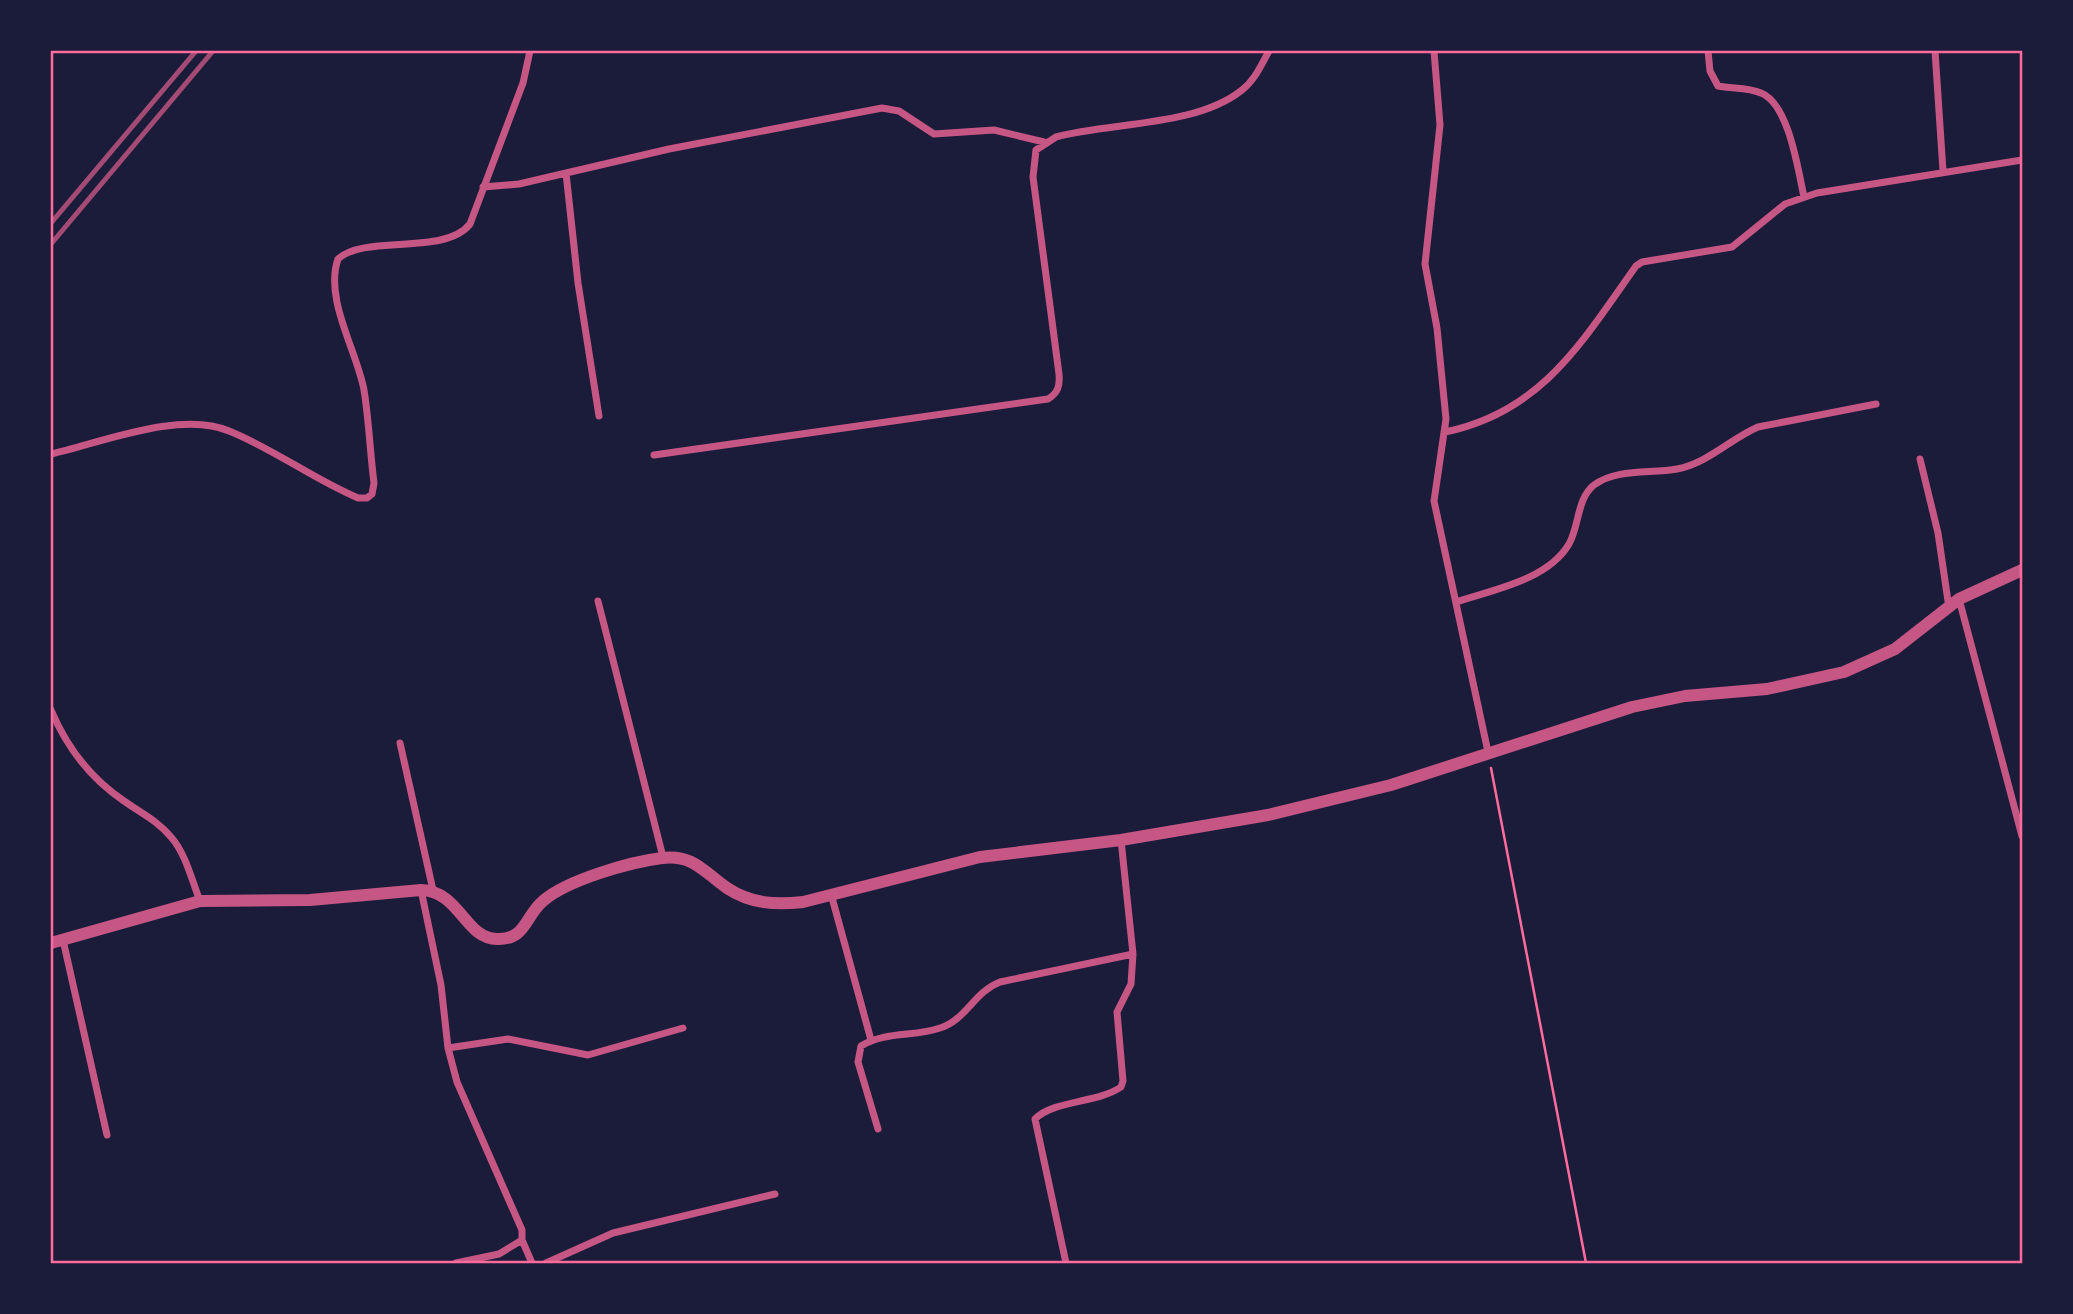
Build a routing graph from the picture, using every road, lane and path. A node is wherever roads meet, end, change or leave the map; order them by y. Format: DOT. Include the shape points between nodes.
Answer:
graph roads {
  1 [pos="530,51"];
  2 [pos="1269,51"];
  3 [pos="1434,51"];
  4 [pos="1708,51"];
  5 [pos="1934,51"];
  6 [pos="1044,142"];
  7 [pos="2022,160"];
  8 [pos="1943,171"];
  9 [pos="566,173"];
  10 [pos="483,187"];
  11 [pos="1804,197"];
  12 [pos="1876,404"];
  13 [pos="599,416"];
  14 [pos="1445,432"];
  15 [pos="51,454"];
  16 [pos="654,456"];
  17 [pos="1920,459"];
  18 [pos="2022,570"];
  19 [pos="598,601"];
  20 [pos="1456,603"];
  21 [pos="1954,604"];
  22 [pos="51,710"];
  23 [pos="400,743"];
  24 [pos="1488,751"];
  25 [pos="2022,836"];
  26 [pos="1121,840"];
  27 [pos="663,858"];
  28 [pos="427,890"];
  29 [pos="831,894"];
  30 [pos="200,901"];
  31 [pos="57,942"];
  32 [pos="1133,954"];
  33 [pos="683,1028"];
  34 [pos="871,1040"];
  35 [pos="448,1048"];
  36 [pos="878,1129"];
  37 [pos="107,1135"];
  38 [pos="775,1194"];
  39 [pos="522,1240"];
  40 [pos="456,1263"];
  41 [pos="532,1263"];
  42 [pos="546,1263"];
  43 [pos="1066,1263"];
  44 [pos="1586,1263"];
  1 -- 10 [label="street" via="523,83"];
  2 -- 6 [label="street" via="1241,91 1197,113 1071,133"];
  3 -- 14 [label="street" via="1440,125 1425,264 1443,380"];
  4 -- 11 [label="street" via="1710,71 1718,86 1763,93 1773,100 1794,150"];
  5 -- 8 [label="street"];
  6 -- 9 [label="street" via="994,130 934,134 899,111 882,108"];
  6 -- 16 [label="street" via="1037,150 1033,177 1059,374 1054,395"];
  7 -- 8 [label="street"];
  8 -- 11 [label="street"];
  9 -- 10 [label="street"];
  9 -- 13 [label="street"];
  10 -- 15 [label="street" via="470,224 458,235 359,251 338,259 335,275 343,327 365,393 374,483 367,498 347,493 227,429 162,427"];
  11 -- 14 [label="street" via="1785,204 1732,247 1636,265 1574,351 1543,385 1502,414"];
  12 -- 20 [label="street" via="1758,427 1701,462 1680,468 1600,480 1590,488 1569,544 1552,563 1536,574"];
  14 -- 20 [label="street" via="1434,501"];
  17 -- 21 [label="street"];
  18 -- 21 [label="street"];
  19 -- 27 [label="street"];
  20 -- 24 [label="street"];
  21 -- 24 [label="street" via="1895,649 1844,672 1766,689 1685,696 1632,707"];
  21 -- 25 [label="street"];
  22 -- 30 [label="street" via="69,748 86,768 174,840"];
  23 -- 28 [label="street"];
  24 -- 26 [label="street" via="1391,785 1280,812"];
  24 -- 44 [label="path"];
  26 -- 29 [label="street" via="980,857"];
  26 -- 32 [label="street"];
  27 -- 28 [label="street" via="576,882 541,902 521,933 501,940 478,932 458,908"];
  27 -- 29 [label="street" via="687,858 728,889 754,901 778,905"];
  28 -- 30 [label="street" via="310,900"];
  28 -- 35 [label="street"];
  29 -- 34 [label="street"];
  30 -- 31 [label="street"];
  31 -- 37 [label="street"];
  32 -- 34 [label="street" via="1000,982 985,988 955,1020 940,1028"];
  32 -- 43 [label="street" via="1131,984 1117,1012 1121,1087 1035,1119"];
  33 -- 35 [label="street" via="587,1055 508,1039"];
  34 -- 36 [label="street" via="861,1046 859,1062"];
  35 -- 39 [label="street" via="467,1105 519,1219"];
  38 -- 42 [label="street" via="613,1233"];
  39 -- 40 [label="street" via="499,1254"];
  39 -- 41 [label="street"];
}
